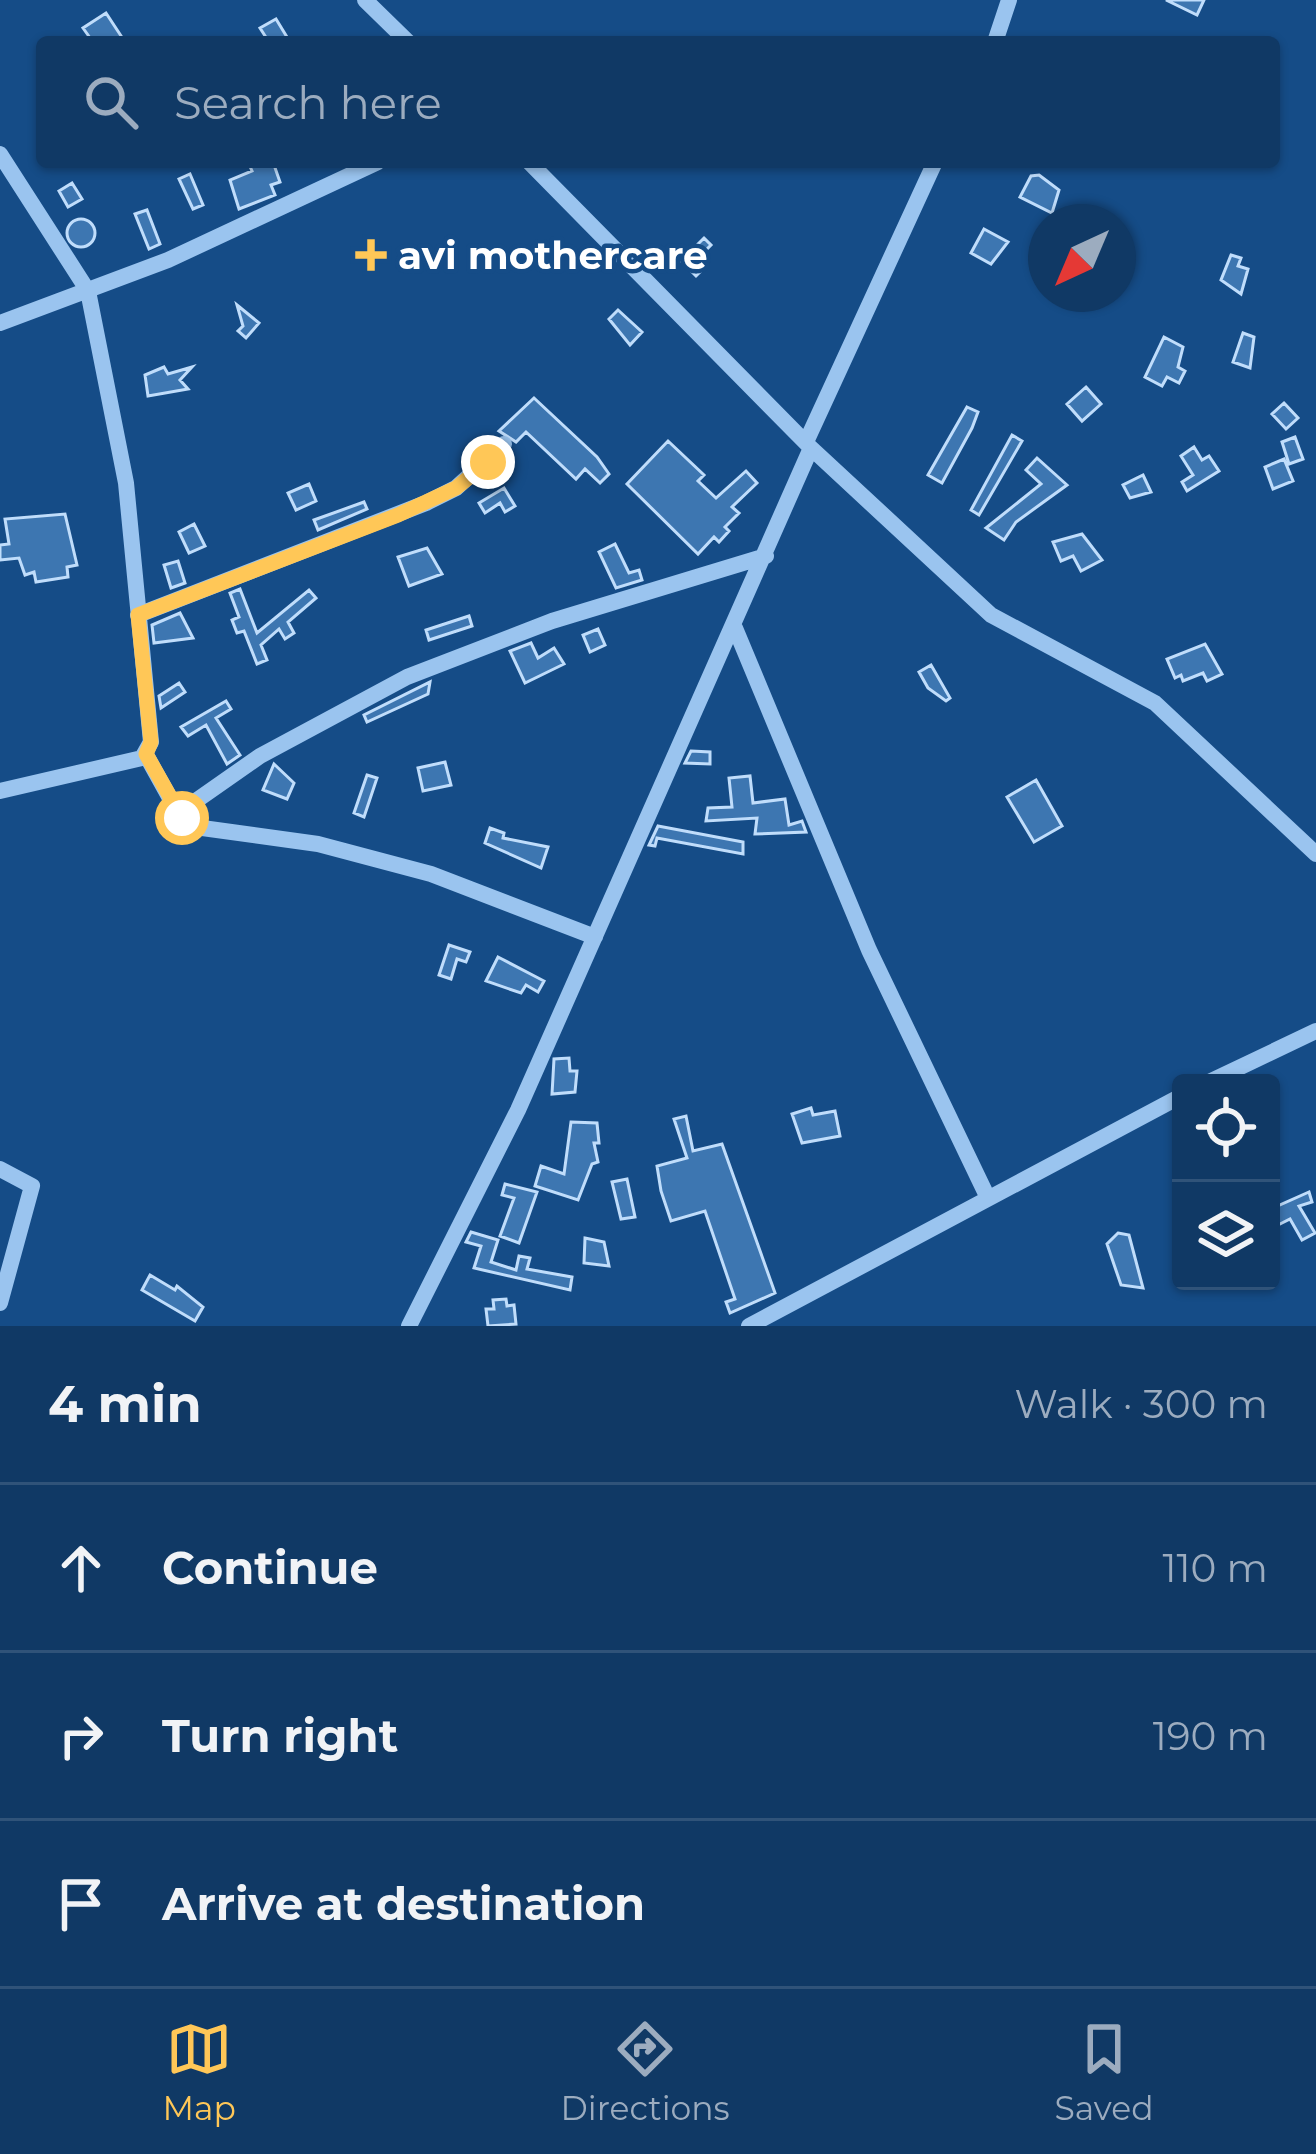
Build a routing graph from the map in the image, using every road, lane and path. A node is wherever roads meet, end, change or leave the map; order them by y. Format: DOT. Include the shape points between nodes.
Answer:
graph roads {
  1 [pos="364,0"];
  2 [pos="1009,0"];
  3 [pos="402,36"];
  4 [pos="996,36"];
  5 [pos="0,154"];
  6 [pos="366,168"];
  7 [pos="535,168"];
  8 [pos="932,168"];
  9 [pos="88,291"];
  10 [pos="0,323"];
  11 [pos="504,444"];
  12 [pos="809,445"];
  13 [pos="766,556"];
  14 [pos="138,615"];
  15 [pos="735,628"];
  16 [pos="146,754"];
  17 [pos="0,791"];
  18 [pos="181,812"];
  19 [pos="1316,854"];
  20 [pos="595,937"];
  21 [pos="1316,1031"];
  22 [pos="1226,1074"];
  23 [pos="1172,1101"];
  24 [pos="0,1169"];
  25 [pos="987,1196"];
  26 [pos="0,1304"];
  27 [pos="409,1326"];
  28 [pos="749,1326"];
  1 -- 3 [label="street"];
  2 -- 4 [label="street"];
  5 -- 9 [label="street"];
  6 -- 9 [label="street"];
  7 -- 12 [label="street"];
  8 -- 12 [label="street"];
  9 -- 10 [label="street"];
  9 -- 14 [label="street" via="126,483"];
  11 -- 14 [label="street" via="456,488 412,509"];
  12 -- 13 [label="street"];
  12 -- 19 [label="street" via="991,615 1155,703"];
  13 -- 15 [label="street"];
  13 -- 18 [label="street" via="552,621 407,677 260,756"];
  14 -- 16 [label="street"];
  15 -- 20 [label="street"];
  15 -- 25 [label="street" via="869,950"];
  16 -- 17 [label="street"];
  16 -- 18 [label="street"];
  18 -- 20 [label="street" via="195,827 318,844 430,874"];
  20 -- 27 [label="street"];
  21 -- 22 [label="street"];
  23 -- 25 [label="street"];
  24 -- 26 [label="street" via="32,1186"];
  25 -- 28 [label="street"];
}
